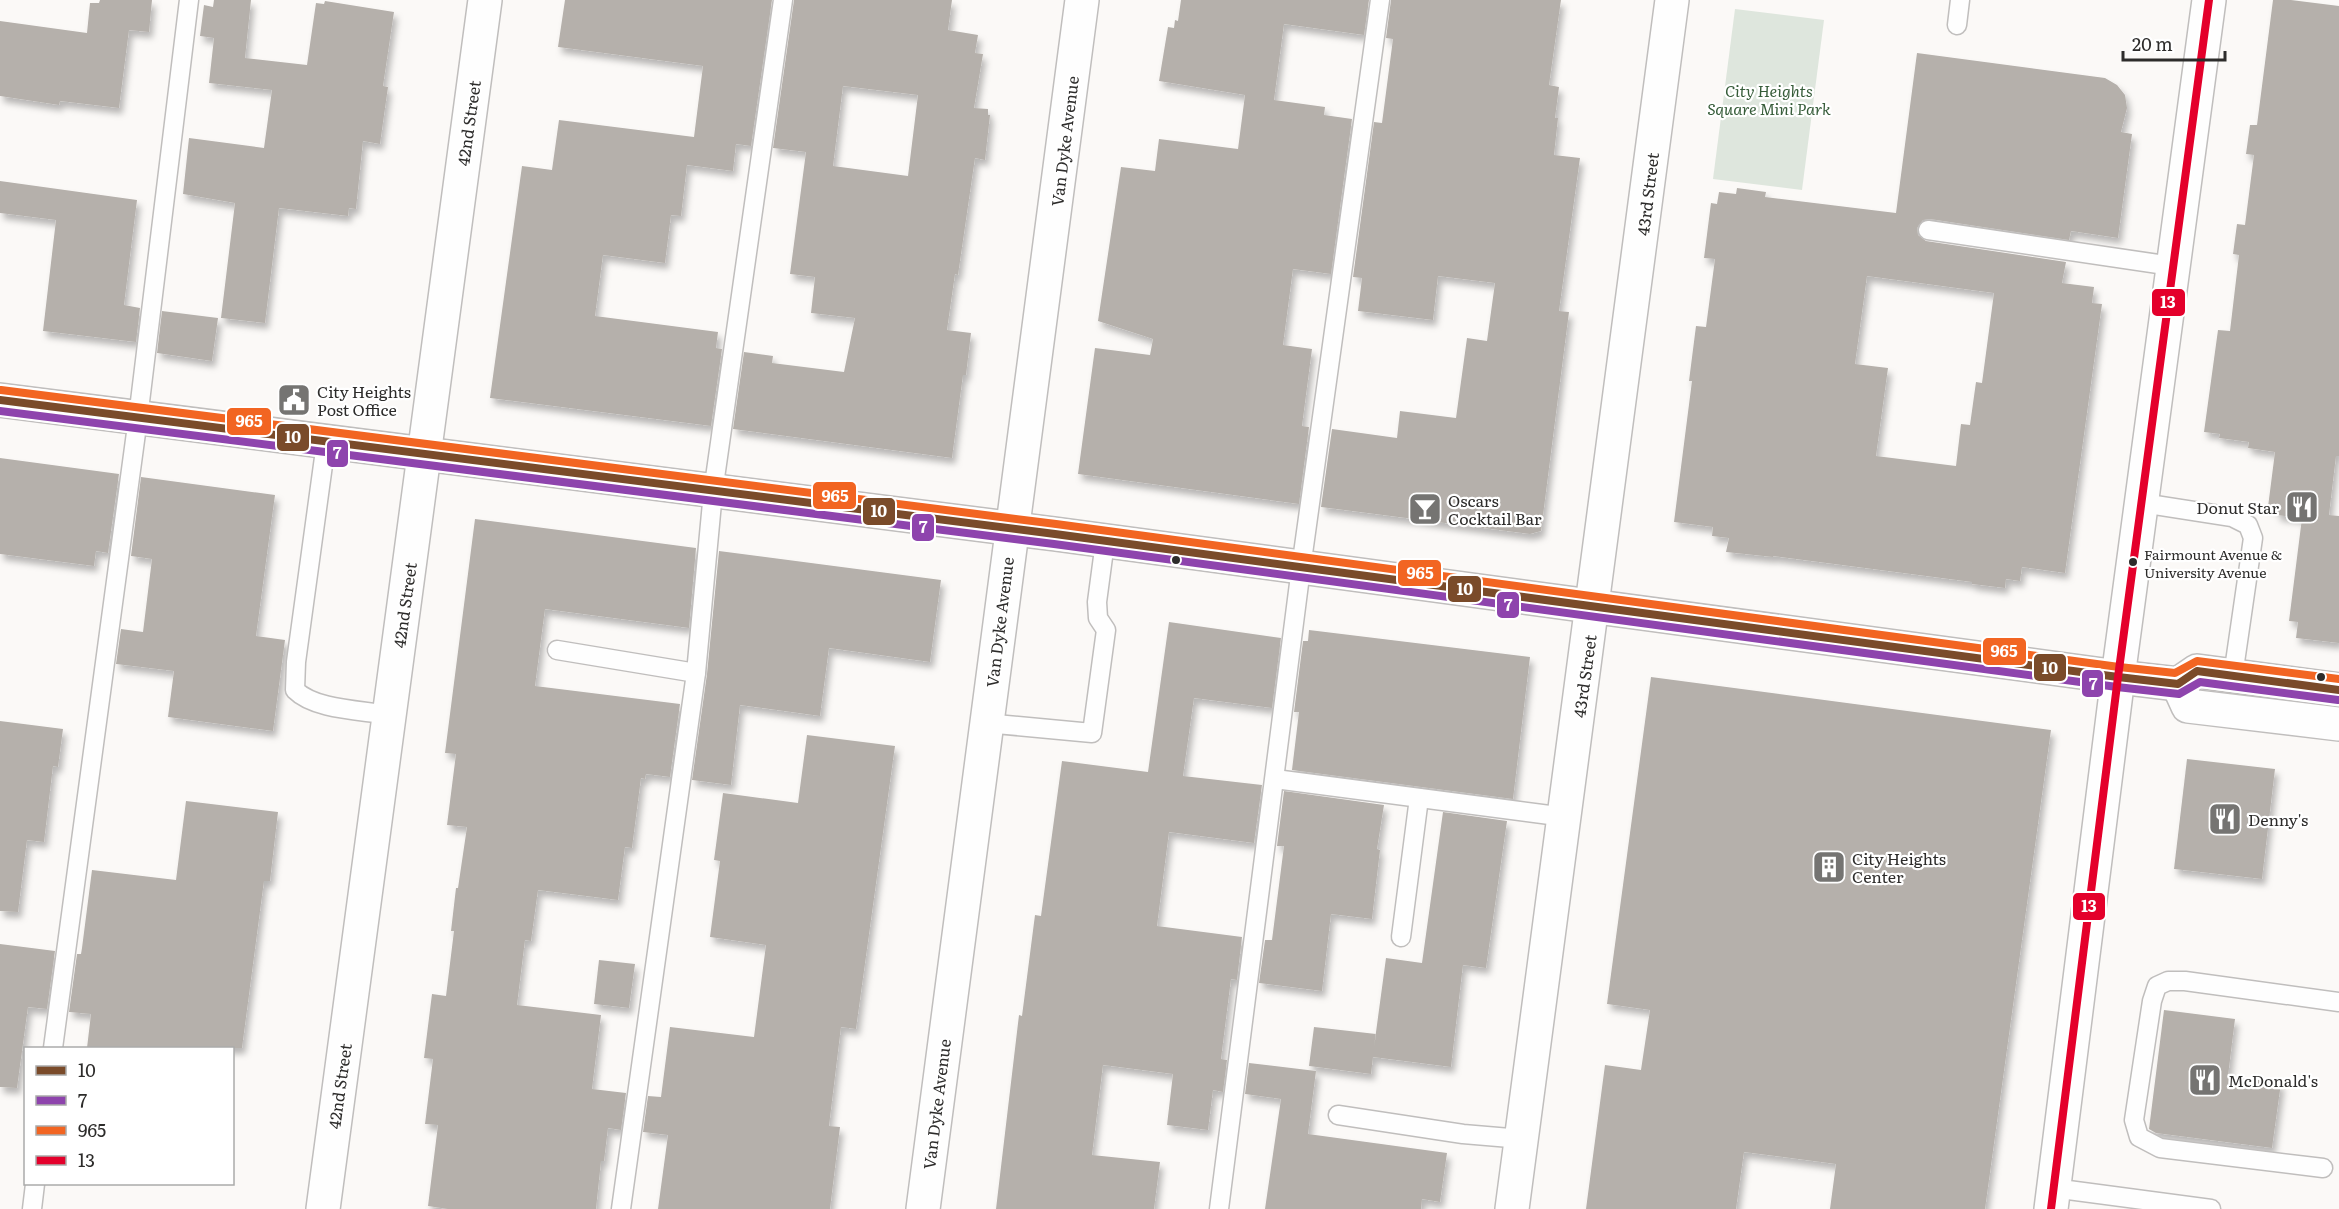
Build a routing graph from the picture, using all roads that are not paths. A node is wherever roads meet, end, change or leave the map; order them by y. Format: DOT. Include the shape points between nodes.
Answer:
graph roads {
  1 [pos="189,0"];
  2 [pos="485,0"];
  3 [pos="783,0"];
  4 [pos="1082,0"];
  5 [pos="1380,0"];
  6 [pos="1672,0"];
  7 [pos="1960,0"];
  8 [pos="2209,0"];
  9 [pos="1957,25"];
  10 [pos="1928,230"];
  11 [pos="2172,266"];
  12 [pos="0,400"];
  13 [pos="138,418"];
  14 [pos="327,443"];
  15 [pos="423,455"];
  16 [pos="714,492"];
  17 [pos="2142,503"];
  18 [pos="1011,529"];
  19 [pos="1105,542"];
  20 [pos="1301,568"];
  21 [pos="1593,607"];
  22 [pos="557,650"];
  23 [pos="696,673"];
  24 [pos="2233,676"];
  25 [pos="2118,677"];
  26 [pos="2178,684"];
  27 [pos="2339,690"];
  28 [pos="389,715"];
  29 [pos="986,723"];
  30 [pos="2339,724"];
  31 [pos="1275,779"];
  32 [pos="1419,798"];
  33 [pos="1565,817"];
  34 [pos="1401,938"];
  35 [pos="2339,1002"];
  36 [pos="53,1047"];
  37 [pos="1338,1115"];
  38 [pos="1521,1139"];
  39 [pos="2323,1168"];
  40 [pos="35,1185"];
  41 [pos="2052,1199"];
  42 [pos="32,1209"];
  43 [pos="323,1209"];
  44 [pos="621,1209"];
  45 [pos="923,1209"];
  46 [pos="1219,1209"];
  47 [pos="1512,1209"];
  48 [pos="2211,1209"];
  1 -- 13 [label="lane"];
  2 -- 15 [label="main road, 42nd Street"];
  3 -- 16 [label="lane"];
  4 -- 18 [label="main road, Van Dyke Avenue"];
  5 -- 20 [label="lane"];
  6 -- 21 [label="main road, 43rd Street"];
  7 -- 9 [label="lane"];
  8 -- 11 [label="main road"];
  10 -- 11 [label="lane"];
  11 -- 17 [label="main road"];
  12 -- 13 [label="main road"];
  13 -- 14 [label="main road"];
  13 -- 36 [label="lane"];
  14 -- 15 [label="main road"];
  14 -- 28 [label="lane" via="295,690 321,704"];
  15 -- 16 [label="main road"];
  15 -- 28 [label="main road, 42nd Street"];
  16 -- 18 [label="main road"];
  16 -- 23 [label="lane"];
  17 -- 24 [label="lane" via="2232,517 2248,525 2253,538"];
  17 -- 25 [label="main road"];
  18 -- 19 [label="main road"];
  18 -- 29 [label="main road, Van Dyke Avenue"];
  19 -- 20 [label="main road"];
  19 -- 29 [label="lane" via="1097,602 1098,618 1106,630 1092,733"];
  20 -- 21 [label="main road"];
  20 -- 31 [label="lane"];
  21 -- 25 [label="main road"];
  21 -- 33 [label="main road, 43rd Street"];
  22 -- 23 [label="lane"];
  23 -- 44 [label="lane"];
  24 -- 26 [label="main road" via="2197,670"];
  24 -- 27 [label="main road"];
  25 -- 26 [label="main road"];
  25 -- 41 [label="main road"];
  26 -- 30 [label="main road" via="2188,706"];
  28 -- 43 [label="main road, 42nd Street"];
  29 -- 45 [label="main road, Van Dyke Avenue"];
  31 -- 32 [label="lane"];
  31 -- 46 [label="lane"];
  32 -- 33 [label="lane"];
  32 -- 34 [label="lane"];
  33 -- 38 [label="main road, 43rd Street"];
  35 -- 39 [label="lane" via="2185,981 2157,986 2134,1120 2139,1137 2160,1148"];
  37 -- 38 [label="lane"];
  38 -- 47 [label="main road, 43rd Street"];
  40 -- 42 [label="lane"];
  41 -- 48 [label="lane"];
}
